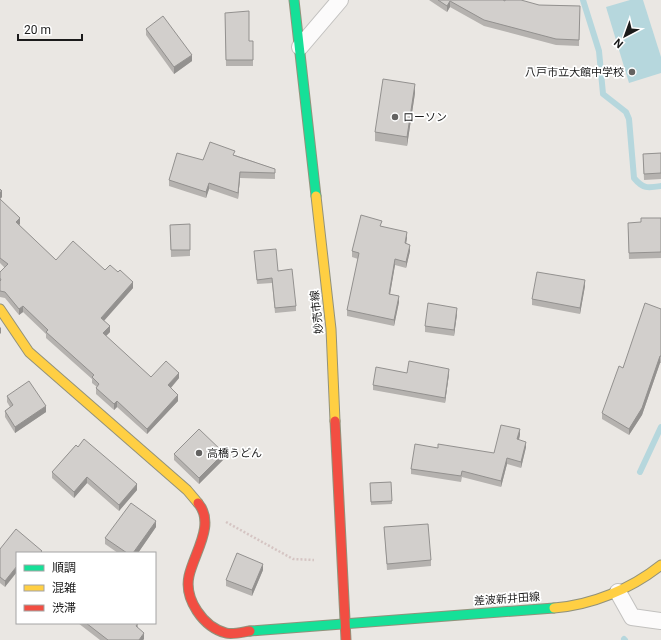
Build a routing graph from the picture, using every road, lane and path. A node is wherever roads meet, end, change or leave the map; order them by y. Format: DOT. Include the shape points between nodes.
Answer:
graph roads {
  1 [pos="294,0"];
  2 [pos="340,0"];
  3 [pos="300,47"];
  4 [pos="0,309"];
  5 [pos="203,510"];
  6 [pos="314,560"];
  7 [pos="661,565"];
  8 [pos="618,592"];
  9 [pos="661,621"];
  10 [pos="344,623"];
  11 [pos="346,640"];
  1 -- 3 [label="main road, 妙売市線"];
  2 -- 3 [label="street"];
  3 -- 10 [label="main road, 妙売市線" via="331,329"];
  4 -- 5 [label="main road" via="29,352 187,490"];
  5 -- 6 [label="path" via="293,559"];
  5 -- 10 [label="main road, 差波新井田線" via="204,530 189,577 191,598 202,620 226,633"];
  7 -- 8 [label="main road, 差波新井田線"];
  8 -- 9 [label="street" via="632,617"];
  8 -- 10 [label="main road, 差波新井田線" via="562,608"];
  10 -- 11 [label="main road, 妙売市線"];
}
